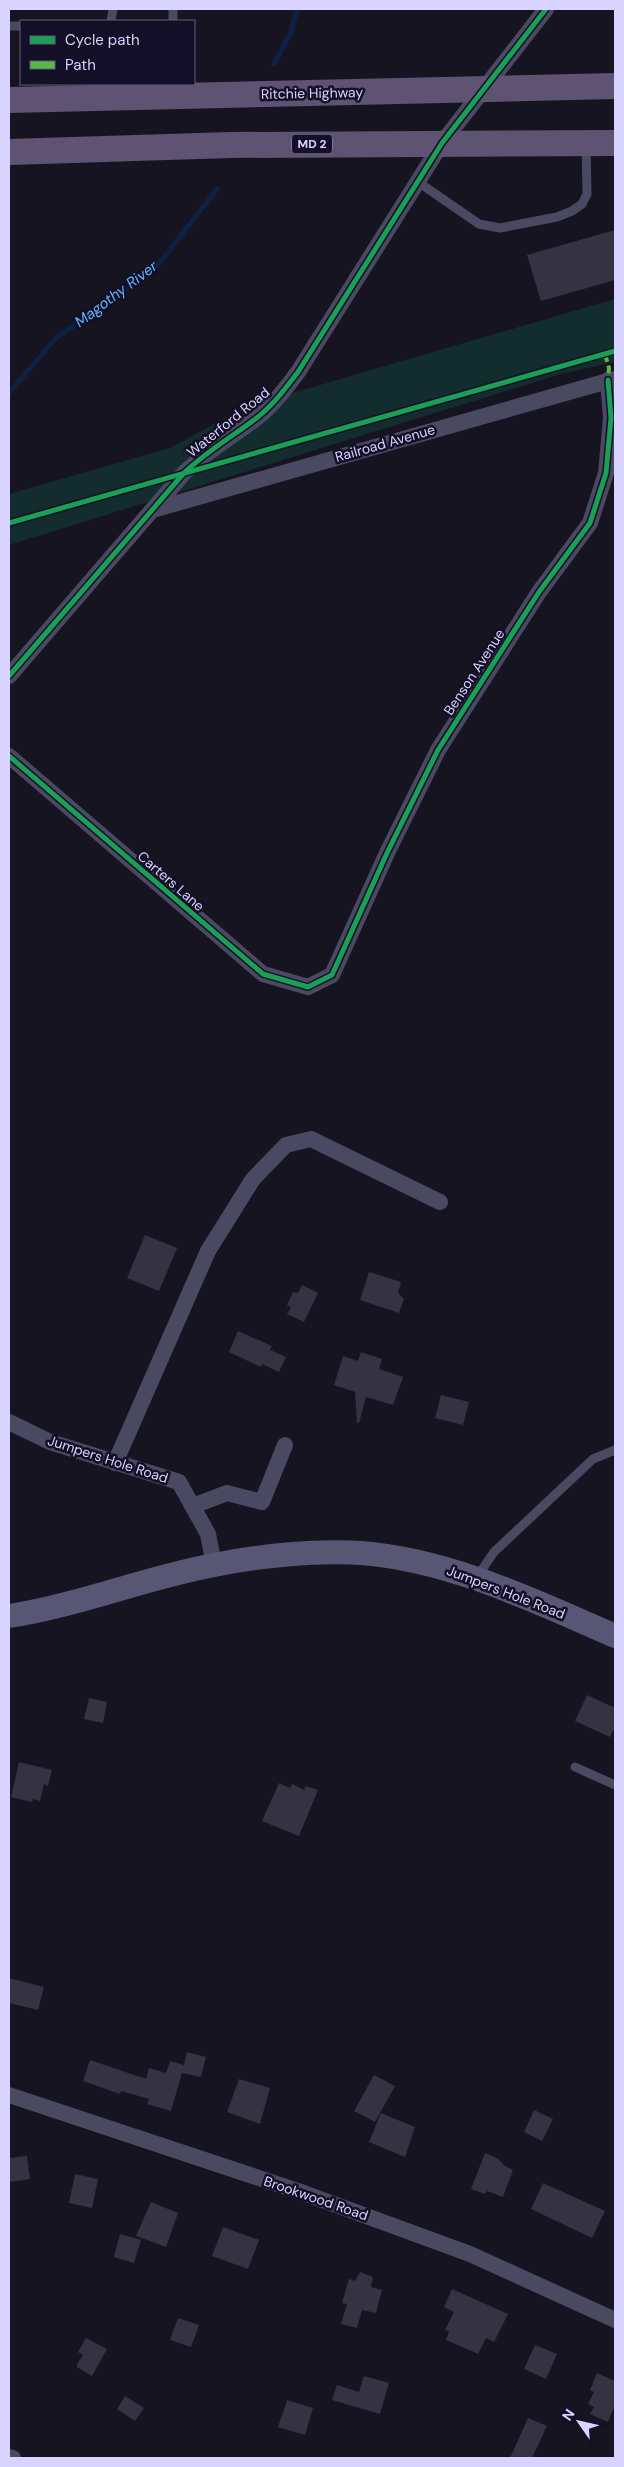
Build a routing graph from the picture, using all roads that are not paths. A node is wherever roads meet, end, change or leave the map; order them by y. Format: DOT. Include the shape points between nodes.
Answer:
graph roads {
  1 [pos="546,9"];
  2 [pos="615,86"];
  3 [pos="171,90"];
  4 [pos="483,90"];
  5 [pos="9,100"];
  6 [pos="442,143"];
  7 [pos="586,143"];
  8 [pos="615,143"];
  9 [pos="9,152"];
  10 [pos="418,182"];
  11 [pos="611,380"];
  12 [pos="156,508"];
  13 [pos="9,676"];
  14 [pos="9,756"];
  15 [pos="332,975"];
  16 [pos="440,1202"];
  17 [pos="9,1422"];
  18 [pos="285,1445"];
  19 [pos="615,1450"];
  20 [pos="114,1463"];
  21 [pos="193,1506"];
  22 [pos="214,1565"];
  23 [pos="476,1579"];
  24 [pos="9,1616"];
  25 [pos="615,1636"];
  26 [pos="575,1767"];
  27 [pos="615,1785"];
  28 [pos="9,2095"];
  29 [pos="615,2320"];
  30 [pos="9,2456"];
  31 [pos="12,2458"];
  1 -- 4 [label="street, Waterford Road"];
  2 -- 4 [label="main road, Ritchie Highway"];
  3 -- 4 [label="main road, Ritchie Highway"];
  3 -- 5 [label="main road, Ritchie Highway"];
  4 -- 6 [label="street, Waterford Road"];
  6 -- 7 [label="main road, MD 2"];
  6 -- 9 [label="main road, MD 2" via="231,144"];
  6 -- 10 [label="street, Waterford Road"];
  7 -- 8 [label="main road, MD 2"];
  7 -- 10 [label="lane" via="587,194 582,204 557,217 500,228 479,224"];
  10 -- 12 [label="street, Waterford Road" via="277,400 255,420 203,454"];
  11 -- 12 [label="street, Railroad Avenue"];
  11 -- 15 [label="street, Benson Avenue" via="606,473 590,523 539,592 438,750"];
  12 -- 13 [label="street, Waterford Road"];
  14 -- 15 [label="street, Carters Lane" via="262,974 308,987"];
  16 -- 20 [label="street" via="311,1139 286,1144 254,1178 208,1252"];
  17 -- 20 [label="street, Jumpers Hole Road" via="50,1442"];
  18 -- 21 [label="street" via="262,1502 227,1492"];
  19 -- 23 [label="lane" via="593,1459 494,1552"];
  20 -- 21 [label="street, Jumpers Hole Road" via="180,1482"];
  21 -- 22 [label="street, Jumpers Hole Road" via="208,1534"];
  22 -- 23 [label="main road, Jumpers Hole Road" via="278,1557 361,1553 431,1566"];
  22 -- 24 [label="main road, Jumpers Hole Road"];
  23 -- 25 [label="main road, Jumpers Hole Road"];
  26 -- 27 [label="lane"];
  28 -- 29 [label="street, Brookwood Road" via="298,2191 470,2254"];
  30 -- 31 [label="street"];
}
